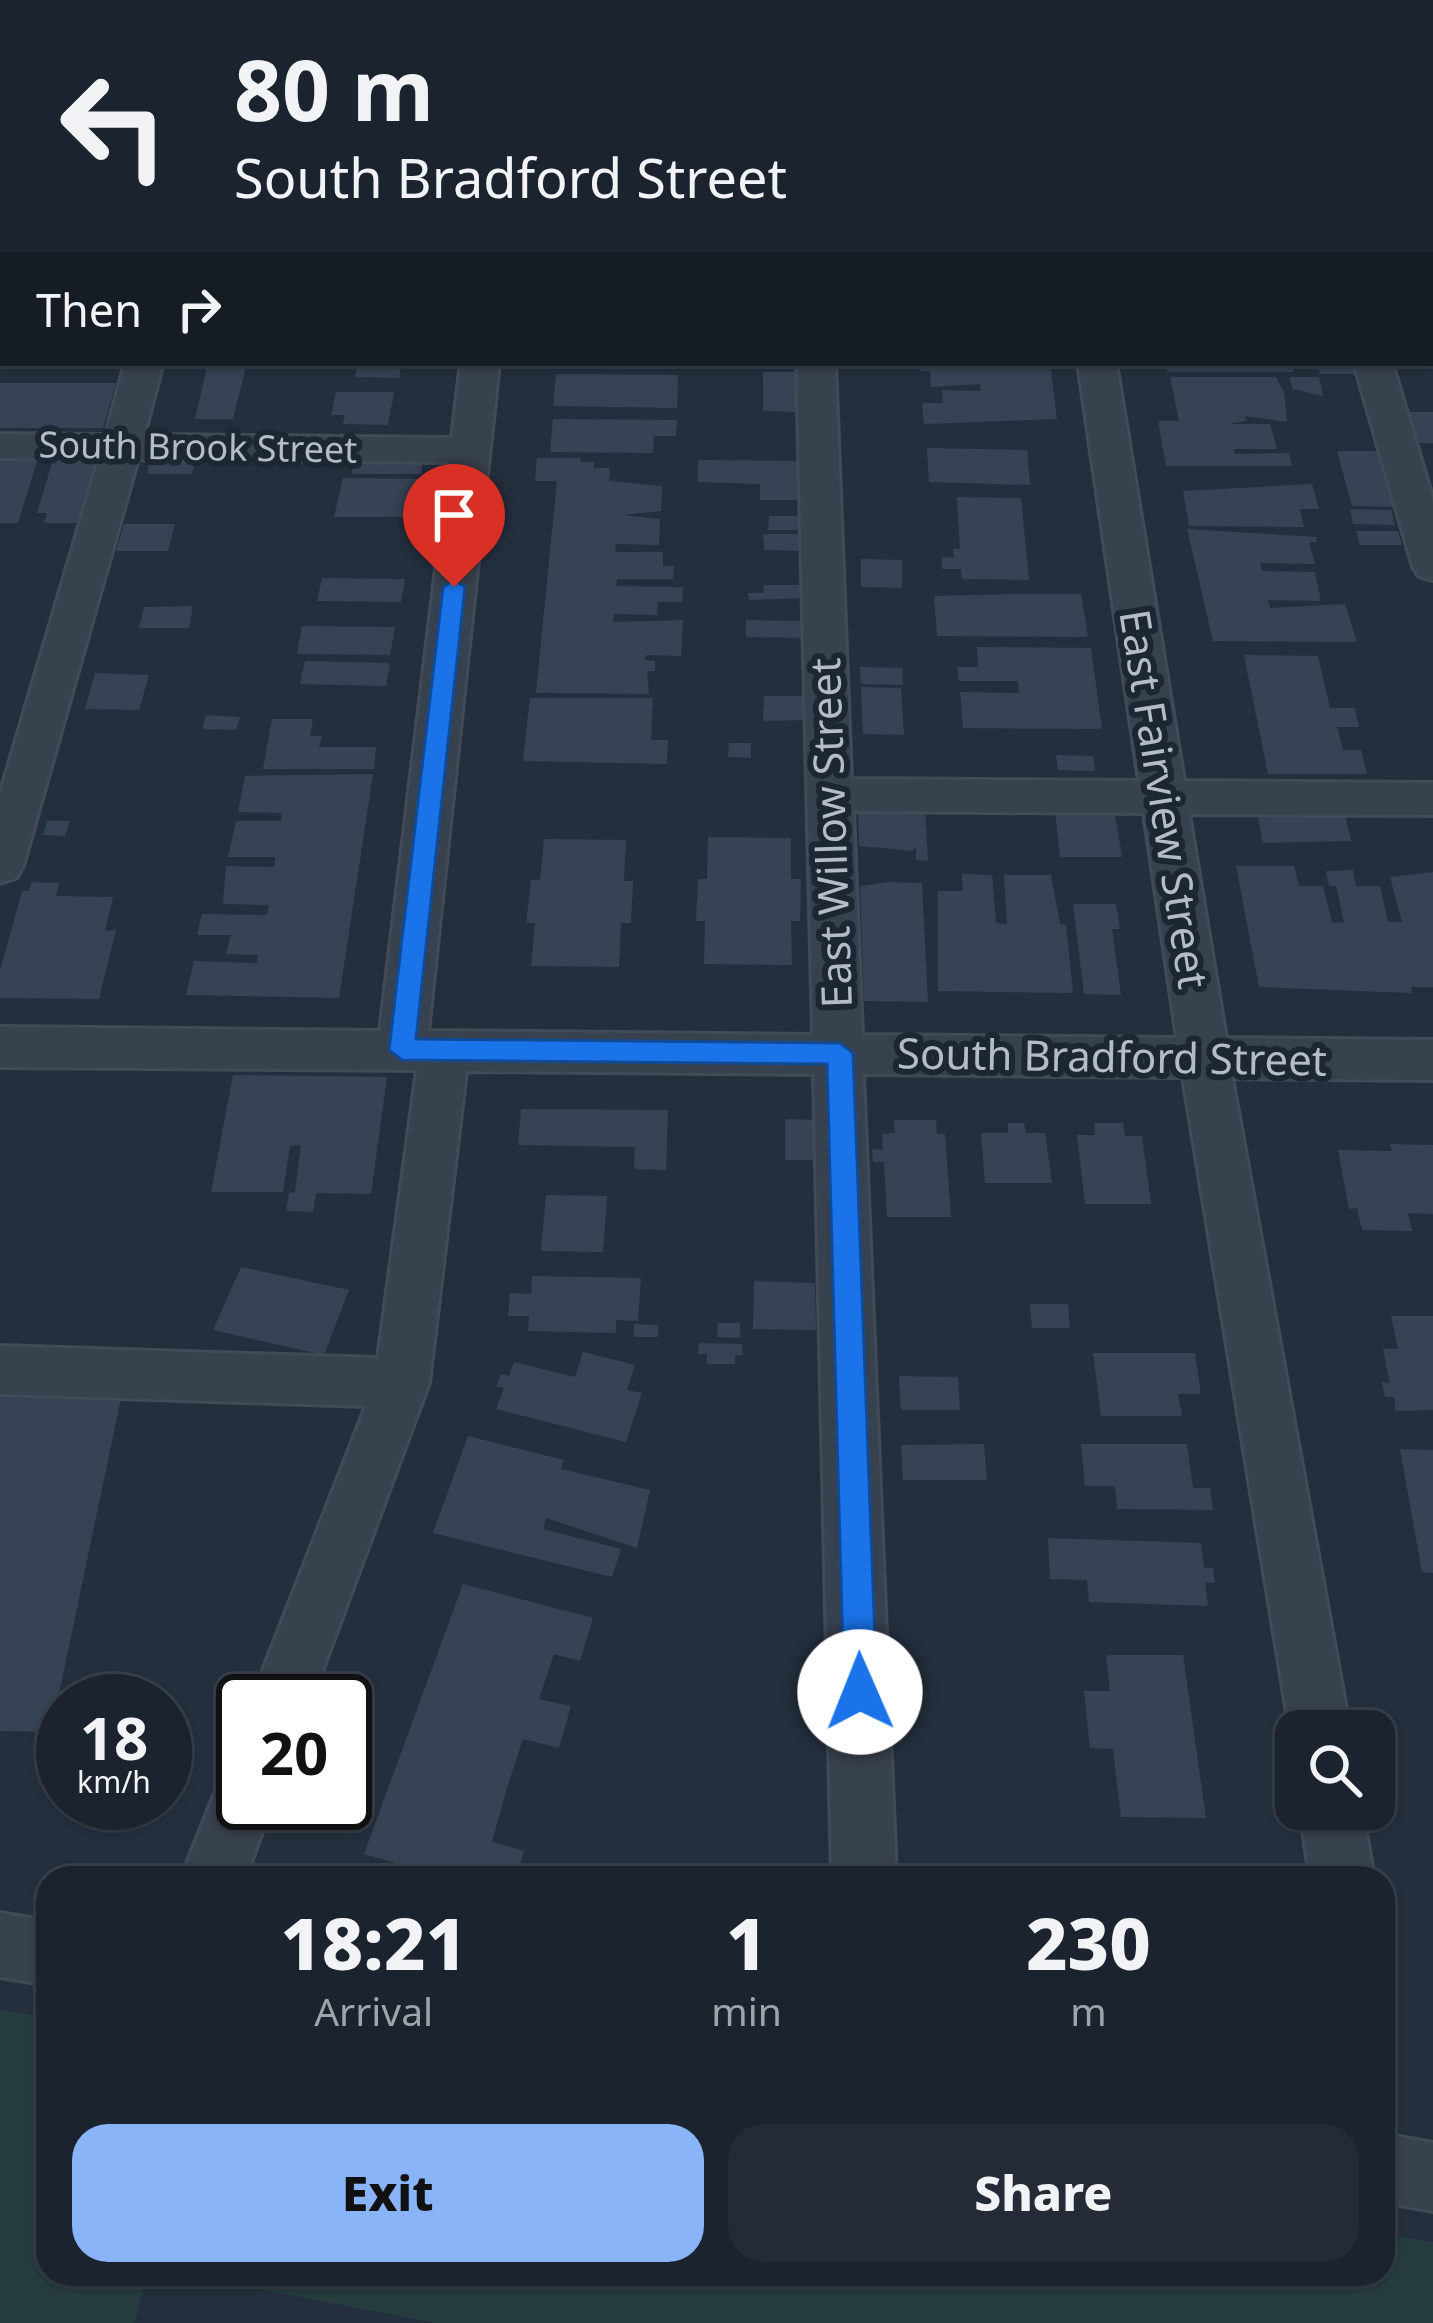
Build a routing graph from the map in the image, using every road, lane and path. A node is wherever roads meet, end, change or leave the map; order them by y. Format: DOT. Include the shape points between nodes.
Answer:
graph roads {
  1 [pos="142,366"];
  2 [pos="480,366"];
  3 [pos="815,366"];
  4 [pos="1097,366"];
  5 [pos="1374,366"];
  6 [pos="0,446"];
  7 [pos="118,446"];
  8 [pos="469,450"];
  9 [pos="1433,567"];
  10 [pos="831,795"];
  11 [pos="1164,795"];
  12 [pos="1433,799"];
  13 [pos="0,866"];
  14 [pos="0,1047"];
  15 [pos="423,1050"];
  16 [pos="840,1053"];
  17 [pos="1204,1057"];
  18 [pos="1433,1060"];
  19 [pos="0,1370"];
  20 [pos="402,1383"];
  21 [pos="291,1674"];
  22 [pos="1316,1710"];
  23 [pos="231,1830"];
  24 [pos="1334,1830"];
  25 [pos="218,1866"];
  26 [pos="863,1866"];
  27 [pos="1340,1866"];
  28 [pos="0,1945"];
  29 [pos="36,1951"];
  30 [pos="1395,2169"];
  31 [pos="1433,2177"];
  1 -- 7 [label="street"];
  2 -- 8 [label="street"];
  3 -- 10 [label="street, East Willow Street"];
  4 -- 11 [label="street, East Fairview Street"];
  5 -- 9 [label="street"];
  6 -- 7 [label="street, South Brook Street"];
  7 -- 8 [label="street, South Brook Street"];
  7 -- 13 [label="street" via="110,500"];
  8 -- 15 [label="street"];
  10 -- 11 [label="street"];
  10 -- 16 [label="street, East Willow Street"];
  11 -- 12 [label="street"];
  11 -- 17 [label="street, East Fairview Street"];
  14 -- 15 [label="street, South Bradford Street"];
  15 -- 16 [label="street, South Bradford Street"];
  15 -- 20 [label="street"];
  16 -- 17 [label="street, South Bradford Street"];
  16 -- 26 [label="street, East Willow Street"];
  17 -- 18 [label="street, South Bradford Street"];
  17 -- 22 [label="street, East Fairview Street"];
  19 -- 20 [label="street"];
  20 -- 21 [label="street"];
  23 -- 25 [label="street"];
  24 -- 27 [label="street"];
  28 -- 29 [label="street"];
  30 -- 31 [label="street"];
}
